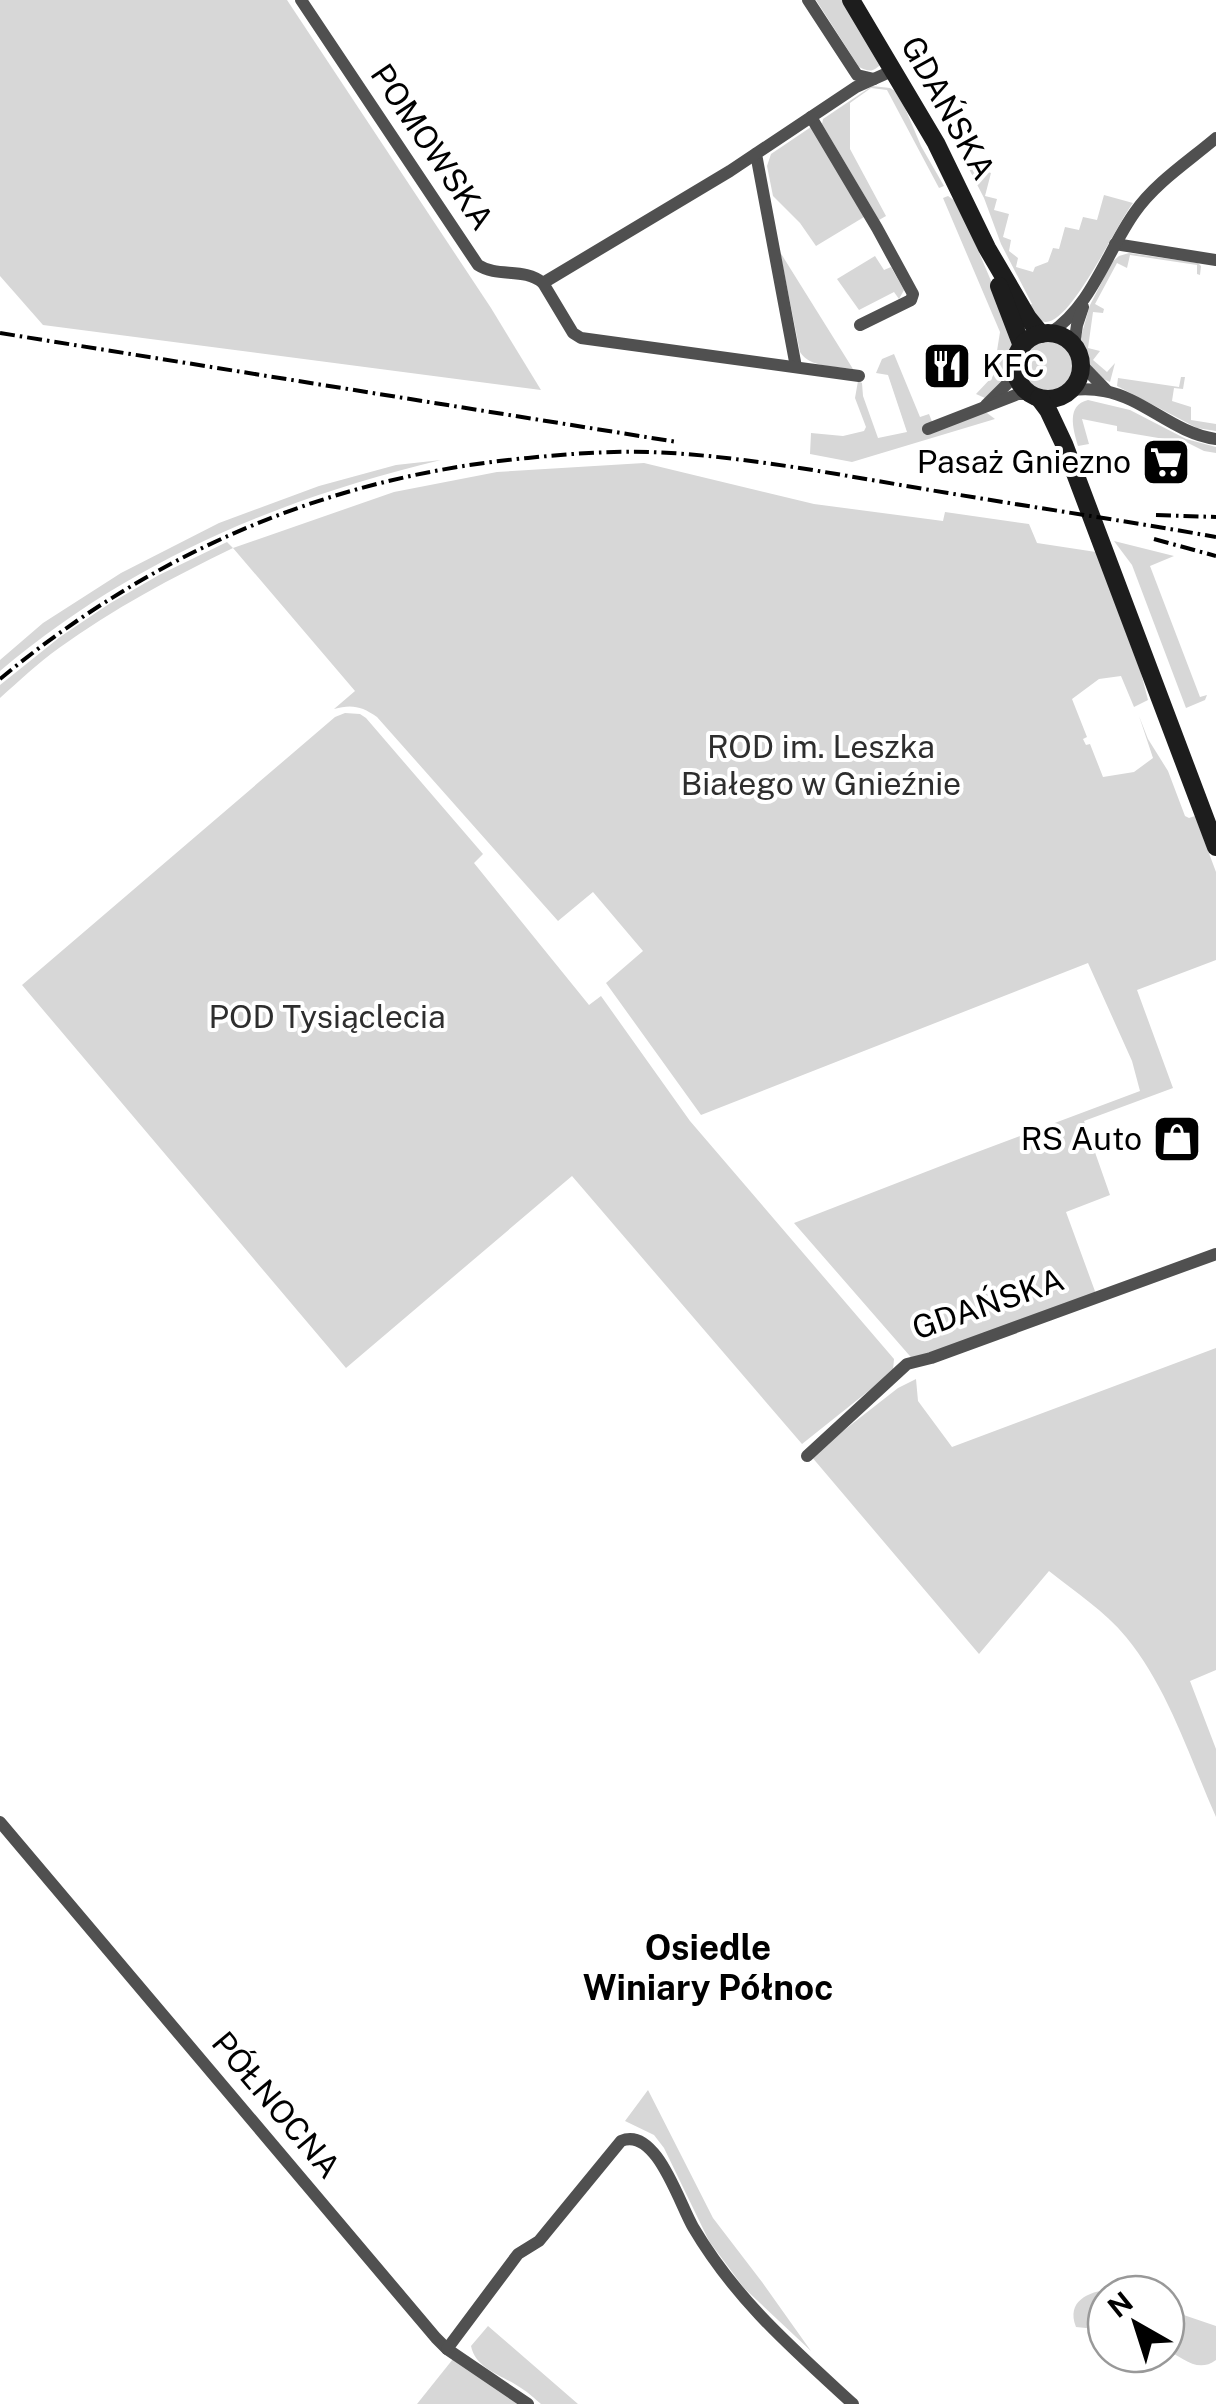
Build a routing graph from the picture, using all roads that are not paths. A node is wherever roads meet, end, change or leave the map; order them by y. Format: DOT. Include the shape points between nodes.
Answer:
graph roads {
  1 [pos="302,0"];
  2 [pos="808,0"];
  3 [pos="850,0"];
  4 [pos="894,70"];
  5 [pos="874,79"];
  6 [pos="811,117"];
  7 [pos="1216,138"];
  8 [pos="756,154"];
  9 [pos="1115,244"];
  10 [pos="988,248"];
  11 [pos="1216,260"];
  12 [pos="543,283"];
  13 [pos="1090,290"];
  14 [pos="860,326"];
  15 [pos="1045,334"];
  16 [pos="1074,345"];
  17 [pos="1022,346"];
  18 [pos="1081,364"];
  19 [pos="796,368"];
  20 [pos="1016,375"];
  21 [pos="858,376"];
  22 [pos="1107,391"];
  23 [pos="1069,392"];
  24 [pos="1034,396"];
  25 [pos="984,407"];
  26 [pos="928,430"];
  27 [pos="1216,439"];
  28 [pos="1064,444"];
  29 [pos="1216,847"];
  30 [pos="1216,1254"];
  31 [pos="807,1456"];
  32 [pos="0,1822"];
  33 [pos="446,2349"];
  34 [pos="528,2404"];
  35 [pos="853,2404"];
  1 -- 12 [label="street, POMOWSKA" via="478,265"];
  2 -- 5 [label="street" via="857,76"];
  3 -- 4 [label="street, GDAŃSKA"];
  4 -- 5 [label="street"];
  4 -- 10 [label="street, GDAŃSKA"];
  5 -- 6 [label="street"];
  6 -- 8 [label="street"];
  6 -- 14 [label="street" via="913,294"];
  7 -- 9 [label="street" via="1150,194"];
  8 -- 12 [label="street"];
  8 -- 19 [label="street"];
  9 -- 11 [label="street"];
  9 -- 13 [label="street"];
  10 -- 15 [label="street, GDAŃSKA" via="1028,318"];
  10 -- 17 [label="street, GDAŃSKA"];
  12 -- 19 [label="street" via="576,336"];
  13 -- 15 [label="street" via="1067,320"];
  13 -- 16 [label="street"];
  15 -- 16 [label="street"];
  15 -- 17 [label="street"];
  16 -- 18 [label="street"];
  17 -- 20 [label="street"];
  18 -- 22 [label="street"];
  18 -- 23 [label="street"];
  19 -- 21 [label="street"];
  20 -- 24 [label="street"];
  20 -- 25 [label="street"];
  22 -- 23 [label="street"];
  22 -- 27 [label="street" via="1181,430"];
  23 -- 24 [label="street"];
  23 -- 28 [label="street"];
  24 -- 25 [label="street" via="1018,394"];
  24 -- 28 [label="street"];
  25 -- 26 [label="street"];
  28 -- 29 [label="street"];
  30 -- 31 [label="street, GDAŃSKA" via="907,1364"];
  32 -- 33 [label="street, PÓŁNOCNA"];
  33 -- 34 [label="street, PÓŁNOCNA"];
  33 -- 35 [label="street" via="518,2254 540,2241 629,2138 650,2146 739,2294"];
}
